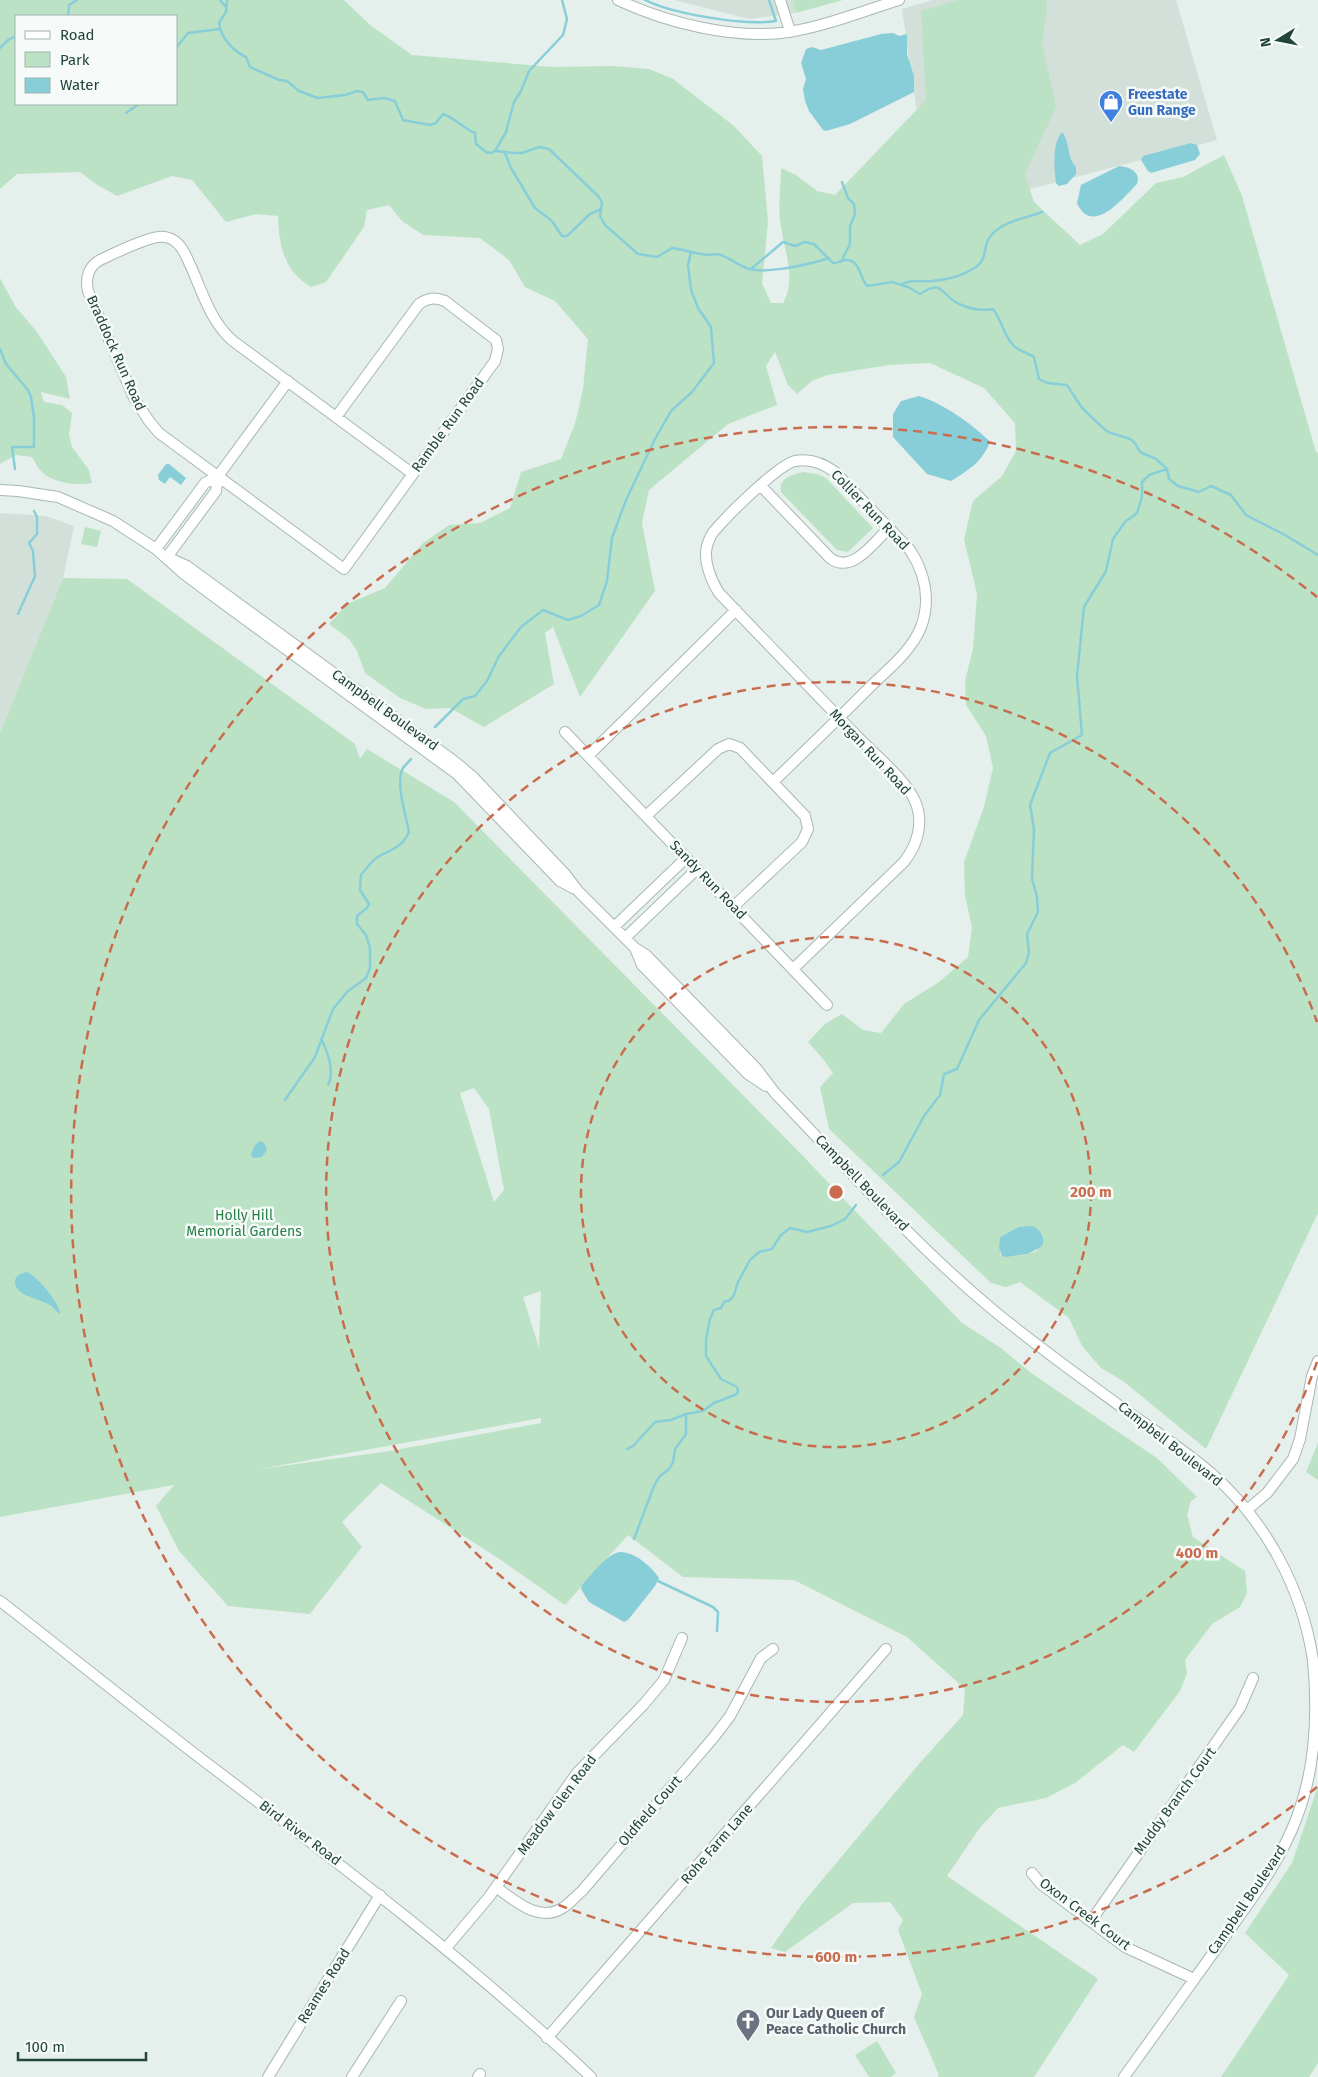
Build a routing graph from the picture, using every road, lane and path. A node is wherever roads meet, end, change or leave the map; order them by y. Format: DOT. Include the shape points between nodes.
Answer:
graph roads {
  1 [pos="618,0"];
  2 [pos="780,0"];
  3 [pos="899,0"];
  4 [pos="790,31"];
  5 [pos="288,381"];
  6 [pos="336,417"];
  7 [pos="413,474"];
  8 [pos="218,476"];
  9 [pos="761,486"];
  10 [pos="0,490"];
  11 [pos="889,528"];
  12 [pos="156,549"];
  13 [pos="167,558"];
  14 [pos="736,610"];
  15 [pos="839,718"];
  16 [pos="565,732"];
  17 [pos="588,756"];
  18 [pos="773,782"];
  19 [pos="646,816"];
  20 [pos="686,858"];
  21 [pos="697,869"];
  22 [pos="733,907"];
  23 [pos="614,927"];
  24 [pos="625,938"];
  25 [pos="794,969"];
  26 [pos="827,1005"];
  27 [pos="1318,1361"];
  28 [pos="1247,1510"];
  29 [pos="0,1601"];
  30 [pos="682,1638"];
  31 [pos="773,1649"];
  32 [pos="886,1649"];
  33 [pos="1253,1678"];
  34 [pos="1032,1872"];
  35 [pos="496,1887"];
  36 [pos="380,1895"];
  37 [pos="1091,1921"];
  38 [pos="446,1948"];
  39 [pos="1194,1979"];
  40 [pos="401,2002"];
  41 [pos="547,2038"];
  42 [pos="268,2077"];
  43 [pos="352,2077"];
  44 [pos="591,2077"];
  45 [pos="1124,2077"];
  1 -- 4 [label="street" via="659,16 728,32 764,34"];
  2 -- 4 [label="street"];
  3 -- 4 [label="street"];
  5 -- 6 [label="street, Braddock Run Road"];
  5 -- 8 [label="street"];
  5 -- 8 [label="street, Braddock Run Road" via="221,329 184,251 174,240 152,238 92,267 87,278 88,291 140,409 159,432"];
  6 -- 7 [label="street, Braddock Run Road"];
  6 -- 7 [label="street, Ramble Run Road" via="419,304 431,298 445,301 493,336 498,344 495,361"];
  7 -- 8 [label="street, Ramble Run Road" via="344,569"];
  8 -- 12 [label="street" via="204,483"];
  8 -- 13 [label="street" via="216,491"];
  9 -- 11 [label="street, Collier Run Road" via="788,463 818,462 835,472"];
  9 -- 11 [label="street" via="838,563 847,564 855,560"];
  9 -- 14 [label="street, Collier Run Road" via="716,529 707,547 707,562 714,584"];
  10 -- 12 [label="street, Campbell Boulevard" via="58,497 113,521"];
  11 -- 15 [label="street, Collier Run Road" via="910,550 921,570 926,594 923,619 907,650"];
  12 -- 13 [label="street, Campbell Boulevard"];
  13 -- 23 [label="street, Campbell Boulevard" via="187,566 454,761"];
  14 -- 15 [label="street, Morgan Run Road"];
  14 -- 17 [label="street"];
  15 -- 18 [label="street, Collier Run Road"];
  15 -- 25 [label="street, Morgan Run Road" via="909,791 918,812 918,834 904,862"];
  16 -- 17 [label="street, Sandy Run Road"];
  17 -- 19 [label="street, Sandy Run Road"];
  18 -- 19 [label="street" via="740,748 725,745"];
  18 -- 22 [label="street" via="805,816 807,834"];
  19 -- 20 [label="street, Sandy Run Road"];
  20 -- 21 [label="street, Sandy Run Road"];
  20 -- 23 [label="street"];
  21 -- 22 [label="street, Sandy Run Road"];
  21 -- 24 [label="street"];
  22 -- 25 [label="street, Sandy Run Road"];
  23 -- 24 [label="street, Campbell Boulevard"];
  24 -- 28 [label="street, Campbell Boulevard" via="646,955 742,1054 883,1205 976,1295 1033,1342 1186,1453"];
  25 -- 26 [label="street, Sandy Run Road"];
  27 -- 28 [label="street" via="1293,1459 1266,1493"];
  28 -- 39 [label="street, Campbell Boulevard" via="1279,1557 1301,1609 1315,1671 1316,1734 1305,1794 1284,1846"];
  29 -- 36 [label="street, Bird River Road"];
  30 -- 35 [label="street, Meadow Glen Road" via="664,1680 577,1773"];
  31 -- 35 [label="street, Oldfield Court" via="761,1658 730,1716 714,1737 582,1891 564,1907 548,1913 529,1910"];
  32 -- 41 [label="street, Rohe Farm Lane"];
  33 -- 37 [label="street, Muddy Branch Court" via="1240,1708"];
  34 -- 37 [label="street, Oxon Creek Court" via="1041,1884"];
  35 -- 38 [label="street, Meadow Glen Road"];
  36 -- 38 [label="street, Bird River Road"];
  36 -- 42 [label="street, Reames Road"];
  37 -- 39 [label="street, Oxon Creek Court" via="1125,1947"];
  38 -- 41 [label="street, Bird River Road"];
  39 -- 45 [label="street, Campbell Boulevard"];
  40 -- 43 [label="street"];
  41 -- 44 [label="street, Bird River Road"];
}
